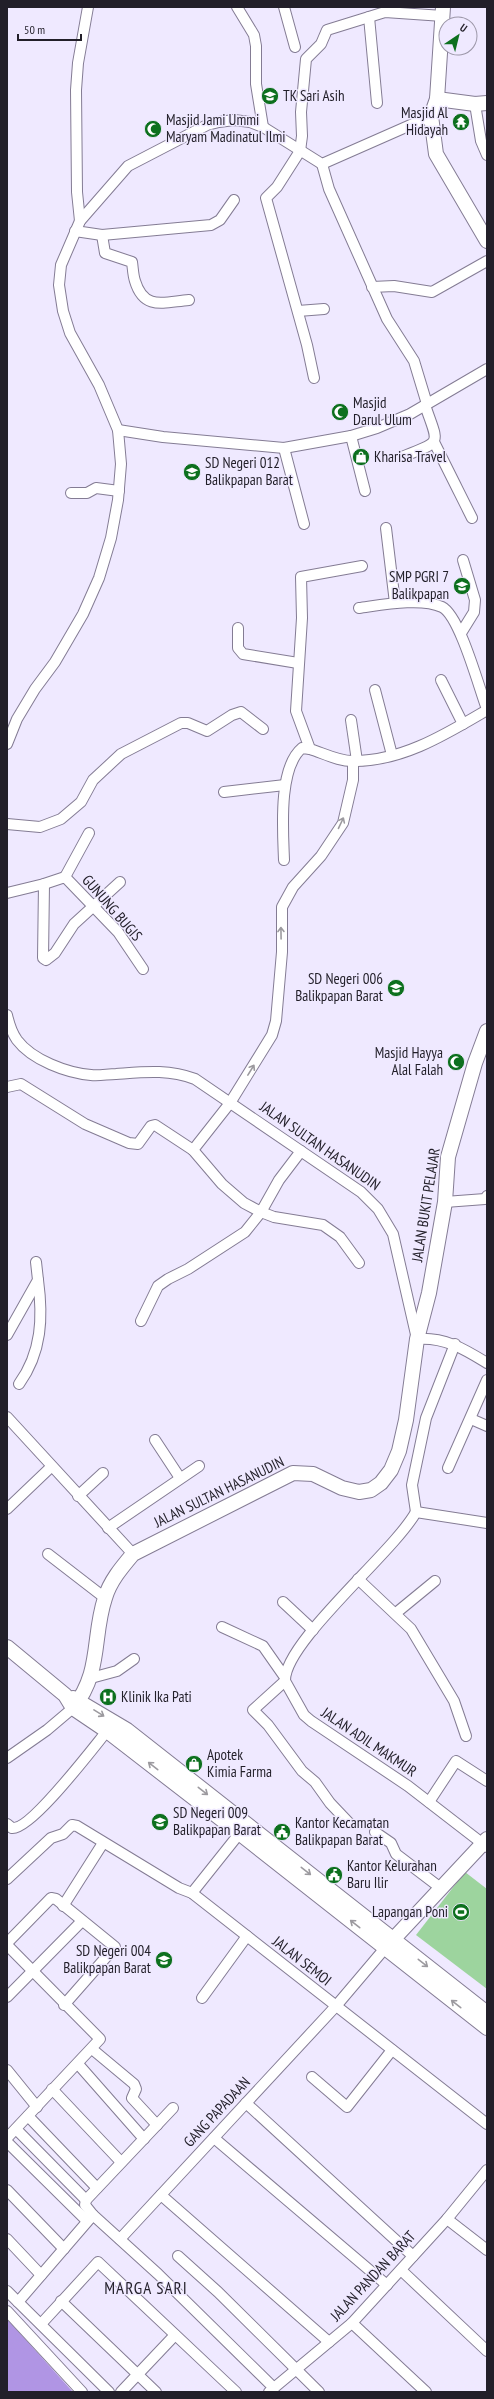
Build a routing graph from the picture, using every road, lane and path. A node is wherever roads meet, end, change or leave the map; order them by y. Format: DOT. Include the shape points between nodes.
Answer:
graph roads {
  1 [pos="88,7"];
  2 [pos="237,7"];
  3 [pos="284,7"];
  4 [pos="443,12"];
  5 [pos="369,17"];
  6 [pos="295,47"];
  7 [pos="437,99"];
  8 [pos="377,103"];
  9 [pos="481,104"];
  10 [pos="431,116"];
  11 [pos="263,127"];
  12 [pos="300,151"];
  13 [pos="487,155"];
  14 [pos="322,164"];
  15 [pos="234,200"];
  16 [pos="80,221"];
  17 [pos="75,231"];
  18 [pos="102,235"];
  19 [pos="487,241"];
  20 [pos="487,261"];
  21 [pos="372,287"];
  22 [pos="189,300"];
  23 [pos="324,308"];
  24 [pos="298,311"];
  25 [pos="487,369"];
  26 [pos="314,378"];
  27 [pos="426,404"];
  28 [pos="118,430"];
  29 [pos="351,436"];
  30 [pos="434,442"];
  31 [pos="284,448"];
  32 [pos="404,456"];
  33 [pos="119,490"];
  34 [pos="365,491"];
  35 [pos="72,493"];
  36 [pos="472,518"];
  37 [pos="304,524"];
  38 [pos="386,528"];
  39 [pos="463,560"];
  40 [pos="362,566"];
  41 [pos="394,603"];
  42 [pos="359,608"];
  43 [pos="238,628"];
  44 [pos="461,633"];
  45 [pos="298,663"];
  46 [pos="441,680"];
  47 [pos="375,690"];
  48 [pos="487,710"];
  49 [pos="351,720"];
  50 [pos="463,724"];
  51 [pos="263,729"];
  52 [pos="7,744"];
  53 [pos="310,749"];
  54 [pos="392,755"];
  55 [pos="355,761"];
  56 [pos="286,785"];
  57 [pos="224,792"];
  58 [pos="7,824"];
  59 [pos="89,832"];
  60 [pos="284,860"];
  61 [pos="65,877"];
  62 [pos="120,882"];
  63 [pos="44,884"];
  64 [pos="7,893"];
  65 [pos="94,905"];
  66 [pos="144,969"];
  67 [pos="7,1015"];
  68 [pos="487,1031"];
  69 [pos="7,1087"];
  70 [pos="230,1103"];
  71 [pos="193,1150"];
  72 [pos="301,1151"];
  73 [pos="487,1196"];
  74 [pos="445,1202"];
  75 [pos="261,1212"];
  76 [pos="36,1262"];
  77 [pos="360,1263"];
  78 [pos="38,1280"];
  79 [pos="141,1321"];
  80 [pos="7,1335"];
  81 [pos="417,1339"];
  82 [pos="455,1344"];
  83 [pos="487,1363"];
  84 [pos="487,1380"];
  85 [pos="19,1384"];
  86 [pos="484,1398"];
  87 [pos="7,1417"];
  88 [pos="471,1419"];
  89 [pos="487,1426"];
  90 [pos="155,1440"];
  91 [pos="199,1466"];
  92 [pos="51,1467"];
  93 [pos="448,1468"];
  94 [pos="103,1473"];
  95 [pos="180,1478"];
  96 [pos="78,1496"];
  97 [pos="7,1509"];
  98 [pos="416,1512"];
  99 [pos="487,1523"];
  100 [pos="108,1528"];
  101 [pos="48,1554"];
  102 [pos="133,1554"];
  103 [pos="358,1579"];
  104 [pos="435,1580"];
  105 [pos="105,1598"];
  106 [pos="284,1602"];
  107 [pos="396,1613"];
  108 [pos="222,1627"];
  109 [pos="313,1630"];
  110 [pos="7,1647"];
  111 [pos="134,1659"];
  112 [pos="91,1678"];
  113 [pos="284,1678"];
  114 [pos="76,1704"];
  115 [pos="107,1731"];
  116 [pos="466,1736"];
  117 [pos="7,1758"];
  118 [pos="487,1781"];
  119 [pos="429,1802"];
  120 [pos="349,1822"];
  121 [pos="7,1824"];
  122 [pos="243,1829"];
  123 [pos="375,1832"];
  124 [pos="103,1843"];
  125 [pos="486,1843"];
  126 [pos="7,1880"];
  127 [pos="442,1889"];
  128 [pos="192,1893"];
  129 [pos="63,1906"];
  130 [pos="82,1921"];
  131 [pos="247,1936"];
  132 [pos="389,1943"];
  133 [pos="7,1944"];
  134 [pos="33,1971"];
  135 [pos="7,1997"];
  136 [pos="202,1998"];
  137 [pos="64,2005"];
  138 [pos="336,2006"];
  139 [pos="487,2013"];
  140 [pos="487,2028"];
  141 [pos="92,2049"];
  142 [pos="392,2050"];
  143 [pos="78,2064"];
  144 [pos="7,2070"];
  145 [pos="312,2077"];
  146 [pos="52,2089"];
  147 [pos="246,2103"];
  148 [pos="37,2107"];
  149 [pos="173,2108"];
  150 [pos="28,2116"];
  151 [pos="487,2124"];
  152 [pos="157,2125"];
  153 [pos="16,2129"];
  154 [pos="7,2138"];
  155 [pos="214,2138"];
  156 [pos="144,2139"];
  157 [pos="7,2142"];
  158 [pos="121,2162"];
  159 [pos="487,2170"];
  160 [pos="97,2188"];
  161 [pos="7,2190"];
  162 [pos="161,2195"];
  163 [pos="86,2200"];
  164 [pos="90,2218"];
  165 [pos="447,2219"];
  166 [pos="7,2239"];
  167 [pos="120,2239"];
  168 [pos="64,2249"];
  169 [pos="487,2250"];
  170 [pos="178,2256"];
  171 [pos="413,2256"];
  172 [pos="401,2270"];
  173 [pos="41,2275"];
  174 [pos="387,2285"];
  175 [pos="7,2290"];
  176 [pos="61,2301"];
  177 [pos="18,2302"];
  178 [pos="7,2311"];
  179 [pos="352,2322"];
  180 [pos="41,2324"];
  181 [pos="175,2335"];
  182 [pos="329,2342"];
  183 [pos="487,2351"];
  184 [pos="296,2370"];
  185 [pos="137,2375"];
  186 [pos="272,2390"];
  187 [pos="82,2392"];
  188 [pos="109,2392"];
  189 [pos="122,2392"];
  190 [pos="156,2392"];
  191 [pos="236,2392"];
  192 [pos="320,2392"];
  193 [pos="426,2392"];
  1 -- 16 [label="street" via="76,90 77,192"];
  2 -- 11 [label="street" via="254,35 256,84"];
  3 -- 6 [label="street"];
  4 -- 5 [label="street" via="395,11"];
  4 -- 7 [label="main road"];
  5 -- 8 [label="street"];
  5 -- 12 [label="street" via="327,30 321,44 307,58"];
  7 -- 9 [label="main road"];
  7 -- 10 [label="main road"];
  9 -- 13 [label="street" via="481,141"];
  10 -- 14 [label="street"];
  10 -- 19 [label="main road" via="436,154"];
  11 -- 12 [label="street"];
  11 -- 16 [label="street" via="234,120 207,125 128,166"];
  12 -- 14 [label="street"];
  12 -- 24 [label="street" via="277,187 266,198"];
  14 -- 21 [label="street" via="329,189"];
  15 -- 18 [label="street" via="220,220 211,225"];
  16 -- 17 [label="street"];
  17 -- 18 [label="street"];
  17 -- 28 [label="street" via="61,265 59,285 63,311 70,333 99,385"];
  18 -- 22 [label="street" via="105,253 132,262 137,289 147,301 155,303"];
  20 -- 21 [label="street" via="432,292 394,286"];
  21 -- 27 [label="street" via="387,320 414,361"];
  23 -- 24 [label="street"];
  24 -- 26 [label="street"];
  25 -- 27 [label="street"];
  27 -- 29 [label="street" via="410,414"];
  27 -- 30 [label="street" via="435,436"];
  28 -- 31 [label="street" via="164,437"];
  28 -- 33 [label="street"];
  29 -- 31 [label="street"];
  29 -- 34 [label="street"];
  30 -- 32 [label="street" via="431,446"];
  30 -- 36 [label="street"];
  31 -- 37 [label="street"];
  33 -- 35 [label="street" via="96,488 87,493"];
  33 -- 52 [label="street" via="111,538 99,578 83,614 56,662 17,719"];
  38 -- 41 [label="street"];
  39 -- 44 [label="street" via="475,607"];
  40 -- 45 [label="street" via="301,577 302,618"];
  41 -- 42 [label="street"];
  41 -- 44 [label="street" via="425,603 440,606 449,611"];
  43 -- 45 [label="street" via="238,648 243,654"];
  44 -- 48 [label="street"];
  45 -- 53 [label="street" via="296,710"];
  46 -- 50 [label="street"];
  47 -- 54 [label="street"];
  48 -- 50 [label="street"];
  49 -- 55 [label="street"];
  50 -- 54 [label="street" via="418,748"];
  51 -- 58 [label="street" via="242,712 232,714 207,731 188,723 181,723 121,754 93,780 81,802 61,819 44,827"];
  53 -- 55 [label="street"];
  53 -- 56 [label="street" via="302,748 296,753"];
  54 -- 55 [label="street"];
  70 -- 55 [label="street, one-way" via="274,1028 282,952 282,907 293,887 321,856 343,823"];
  56 -- 57 [label="street"];
  56 -- 60 [label="street" via="282,820"];
  59 -- 61 [label="street"];
  61 -- 63 [label="street, GUNUNG BUGIS"];
  61 -- 65 [label="street, GUNUNG BUGIS"];
  62 -- 65 [label="street"];
  63 -- 64 [label="street, GUNUNG BUGIS"];
  63 -- 65 [label="street" via="44,960 48,960 55,953 74,924"];
  65 -- 66 [label="street, GUNUNG BUGIS" via="118,932"];
  67 -- 70 [label="street, JALAN SULTAN HASANUDIN" via="18,1041 28,1050 68,1071 92,1075 176,1072 195,1079"];
  68 -- 74 [label="main road, JALAN BUKIT PELAJAR" via="475,1063 448,1157"];
  69 -- 71 [label="street" via="21,1084 85,1124 129,1143 138,1144 151,1126 156,1125"];
  70 -- 71 [label="street"];
  70 -- 72 [label="street, JALAN SULTAN HASANUDIN"];
  71 -- 75 [label="street" via="232,1193"];
  72 -- 75 [label="street" via="279,1180"];
  72 -- 81 [label="street, JALAN SULTAN HASANUDIN" via="361,1192 387,1221 393,1234"];
  73 -- 74 [label="street" via="485,1199 472,1202"];
  74 -- 81 [label="main road, JALAN BUKIT PELAJAR" via="429,1293"];
  75 -- 77 [label="street" via="323,1225 340,1237"];
  75 -- 79 [label="street" via="238,1238 158,1286"];
  76 -- 78 [label="street"];
  78 -- 80 [label="street"];
  78 -- 85 [label="street" via="40,1330 34,1359"];
  81 -- 82 [label="street" via="433,1338"];
  81 -- 102 [label="main road, JALAN SULTAN HASANUDIN" via="399,1451 391,1470 381,1483 371,1490 359,1492 342,1488 312,1474 294,1474"];
  82 -- 83 [label="street"];
  82 -- 98 [label="street" via="426,1418 412,1485"];
  84 -- 86 [label="street"];
  86 -- 88 [label="street"];
  87 -- 92 [label="street"];
  88 -- 89 [label="street"];
  88 -- 93 [label="street"];
  90 -- 95 [label="street"];
  91 -- 95 [label="street"];
  92 -- 96 [label="street"];
  92 -- 97 [label="street"];
  94 -- 96 [label="street"];
  95 -- 100 [label="street"];
  96 -- 100 [label="street"];
  98 -- 99 [label="street"];
  98 -- 103 [label="street" via="405,1531"];
  100 -- 102 [label="street"];
  101 -- 105 [label="street"];
  102 -- 105 [label="main road, JALAN SULTAN HASANUDIN" via="118,1572"];
  103 -- 107 [label="street"];
  103 -- 109 [label="street"];
  104 -- 107 [label="street"];
  105 -- 112 [label="main road, JALAN SULTAN HASANUDIN"];
  106 -- 109 [label="street"];
  107 -- 116 [label="street" via="411,1629 438,1670 462,1719"];
  108 -- 113 [label="street, JALAN ADIL MAKMUR" via="263,1646"];
  109 -- 113 [label="street"];
  110 -- 114 [label="main road"];
  111 -- 112 [label="street" via="112,1674"];
  112 -- 114 [label="main road, JALAN SULTAN HASANUDIN"];
  113 -- 119 [label="street, JALAN ADIL MAKMUR" via="304,1715 311,1721"];
  113 -- 120 [label="street" via="253,1710 268,1725 302,1771 315,1782 330,1803"];
  114 -- 115 [label="main road"];
  114 -- 117 [label="street" via="48,1730"];
  114 -- 122 [label="main road, one-way" via="127,1730"];
  115 -- 121 [label="street" via="42,1808 18,1828 12,1828"];
  122 -- 115 [label="main road, one-way"];
  118 -- 119 [label="street" via="456,1758"];
  119 -- 125 [label="street, JALAN ADIL MAKMUR"];
  122 -- 128 [label="street"];
  122 -- 132 [label="main road"];
  123 -- 127 [label="street" via="391,1843 396,1854"];
  124 -- 126 [label="street, JALAN SEMOI" via="78,1826 72,1825 63,1834 51,1838"];
  124 -- 128 [label="street, JALAN SEMOI" via="179,1888"];
  124 -- 129 [label="street"];
  125 -- 127 [label="main road"];
  127 -- 132 [label="main road"];
  128 -- 131 [label="street, JALAN SEMOI"];
  129 -- 130 [label="street"];
  129 -- 133 [label="street" via="51,1898"];
  130 -- 134 [label="street"];
  130 -- 137 [label="street" via="115,1947"];
  131 -- 136 [label="street"];
  131 -- 138 [label="street, JALAN SEMOI"];
  132 -- 138 [label="street, GANG PAPADAAN"];
  132 -- 139 [label="main road, one-way"];
  140 -- 132 [label="main road, one-way"];
  133 -- 134 [label="street"];
  134 -- 135 [label="street"];
  134 -- 137 [label="street"];
  137 -- 141 [label="street" via="100,2038"];
  138 -- 142 [label="street, JALAN SEMOI"];
  138 -- 147 [label="street, GANG PAPADAAN"];
  141 -- 143 [label="street"];
  141 -- 152 [label="street" via="134,2084 136,2089 132,2098"];
  142 -- 145 [label="street" via="347,2107"];
  142 -- 151 [label="street, JALAN SEMOI"];
  143 -- 146 [label="street"];
  143 -- 156 [label="street"];
  144 -- 148 [label="street"];
  146 -- 148 [label="street"];
  146 -- 158 [label="street"];
  147 -- 155 [label="street, GANG PAPADAAN"];
  147 -- 171 [label="street"];
  148 -- 150 [label="street"];
  149 -- 152 [label="street"];
  150 -- 153 [label="street"];
  150 -- 160 [label="street"];
  152 -- 156 [label="street"];
  153 -- 154 [label="street"];
  153 -- 163 [label="street"];
  155 -- 162 [label="street, GANG PAPADAAN"];
  155 -- 174 [label="street"];
  156 -- 158 [label="street"];
  157 -- 164 [label="street"];
  158 -- 160 [label="street"];
  159 -- 165 [label="street, JALAN PANDAN BARAT"];
  160 -- 163 [label="street"];
  161 -- 168 [label="street"];
  162 -- 167 [label="street, GANG PAPADAAN"];
  162 -- 182 [label="street"];
  163 -- 164 [label="street" via="85,2205"];
  164 -- 167 [label="street"];
  164 -- 168 [label="street"];
  165 -- 169 [label="street"];
  165 -- 171 [label="street, JALAN PANDAN BARAT"];
  166 -- 173 [label="street"];
  167 -- 186 [label="street"];
  168 -- 173 [label="street"];
  170 -- 184 [label="street"];
  171 -- 172 [label="street, JALAN PANDAN BARAT"];
  172 -- 174 [label="street, JALAN PANDAN BARAT"];
  172 -- 183 [label="street"];
  173 -- 177 [label="street"];
  174 -- 179 [label="street, JALAN PANDAN BARAT"];
  175 -- 177 [label="street"];
  176 -- 180 [label="street"];
  176 -- 181 [label="street" via="98,2262"];
  176 -- 185 [label="street"];
  177 -- 180 [label="street"];
  178 -- 187 [label="street"];
  179 -- 182 [label="street, JALAN PANDAN BARAT"];
  179 -- 193 [label="street"];
  180 -- 188 [label="street"];
  181 -- 185 [label="street"];
  181 -- 191 [label="street"];
  182 -- 184 [label="street, JALAN PANDAN BARAT"];
  184 -- 186 [label="street, JALAN PANDAN BARAT"];
  184 -- 192 [label="street"];
  185 -- 189 [label="street"];
  185 -- 190 [label="street"];
}
